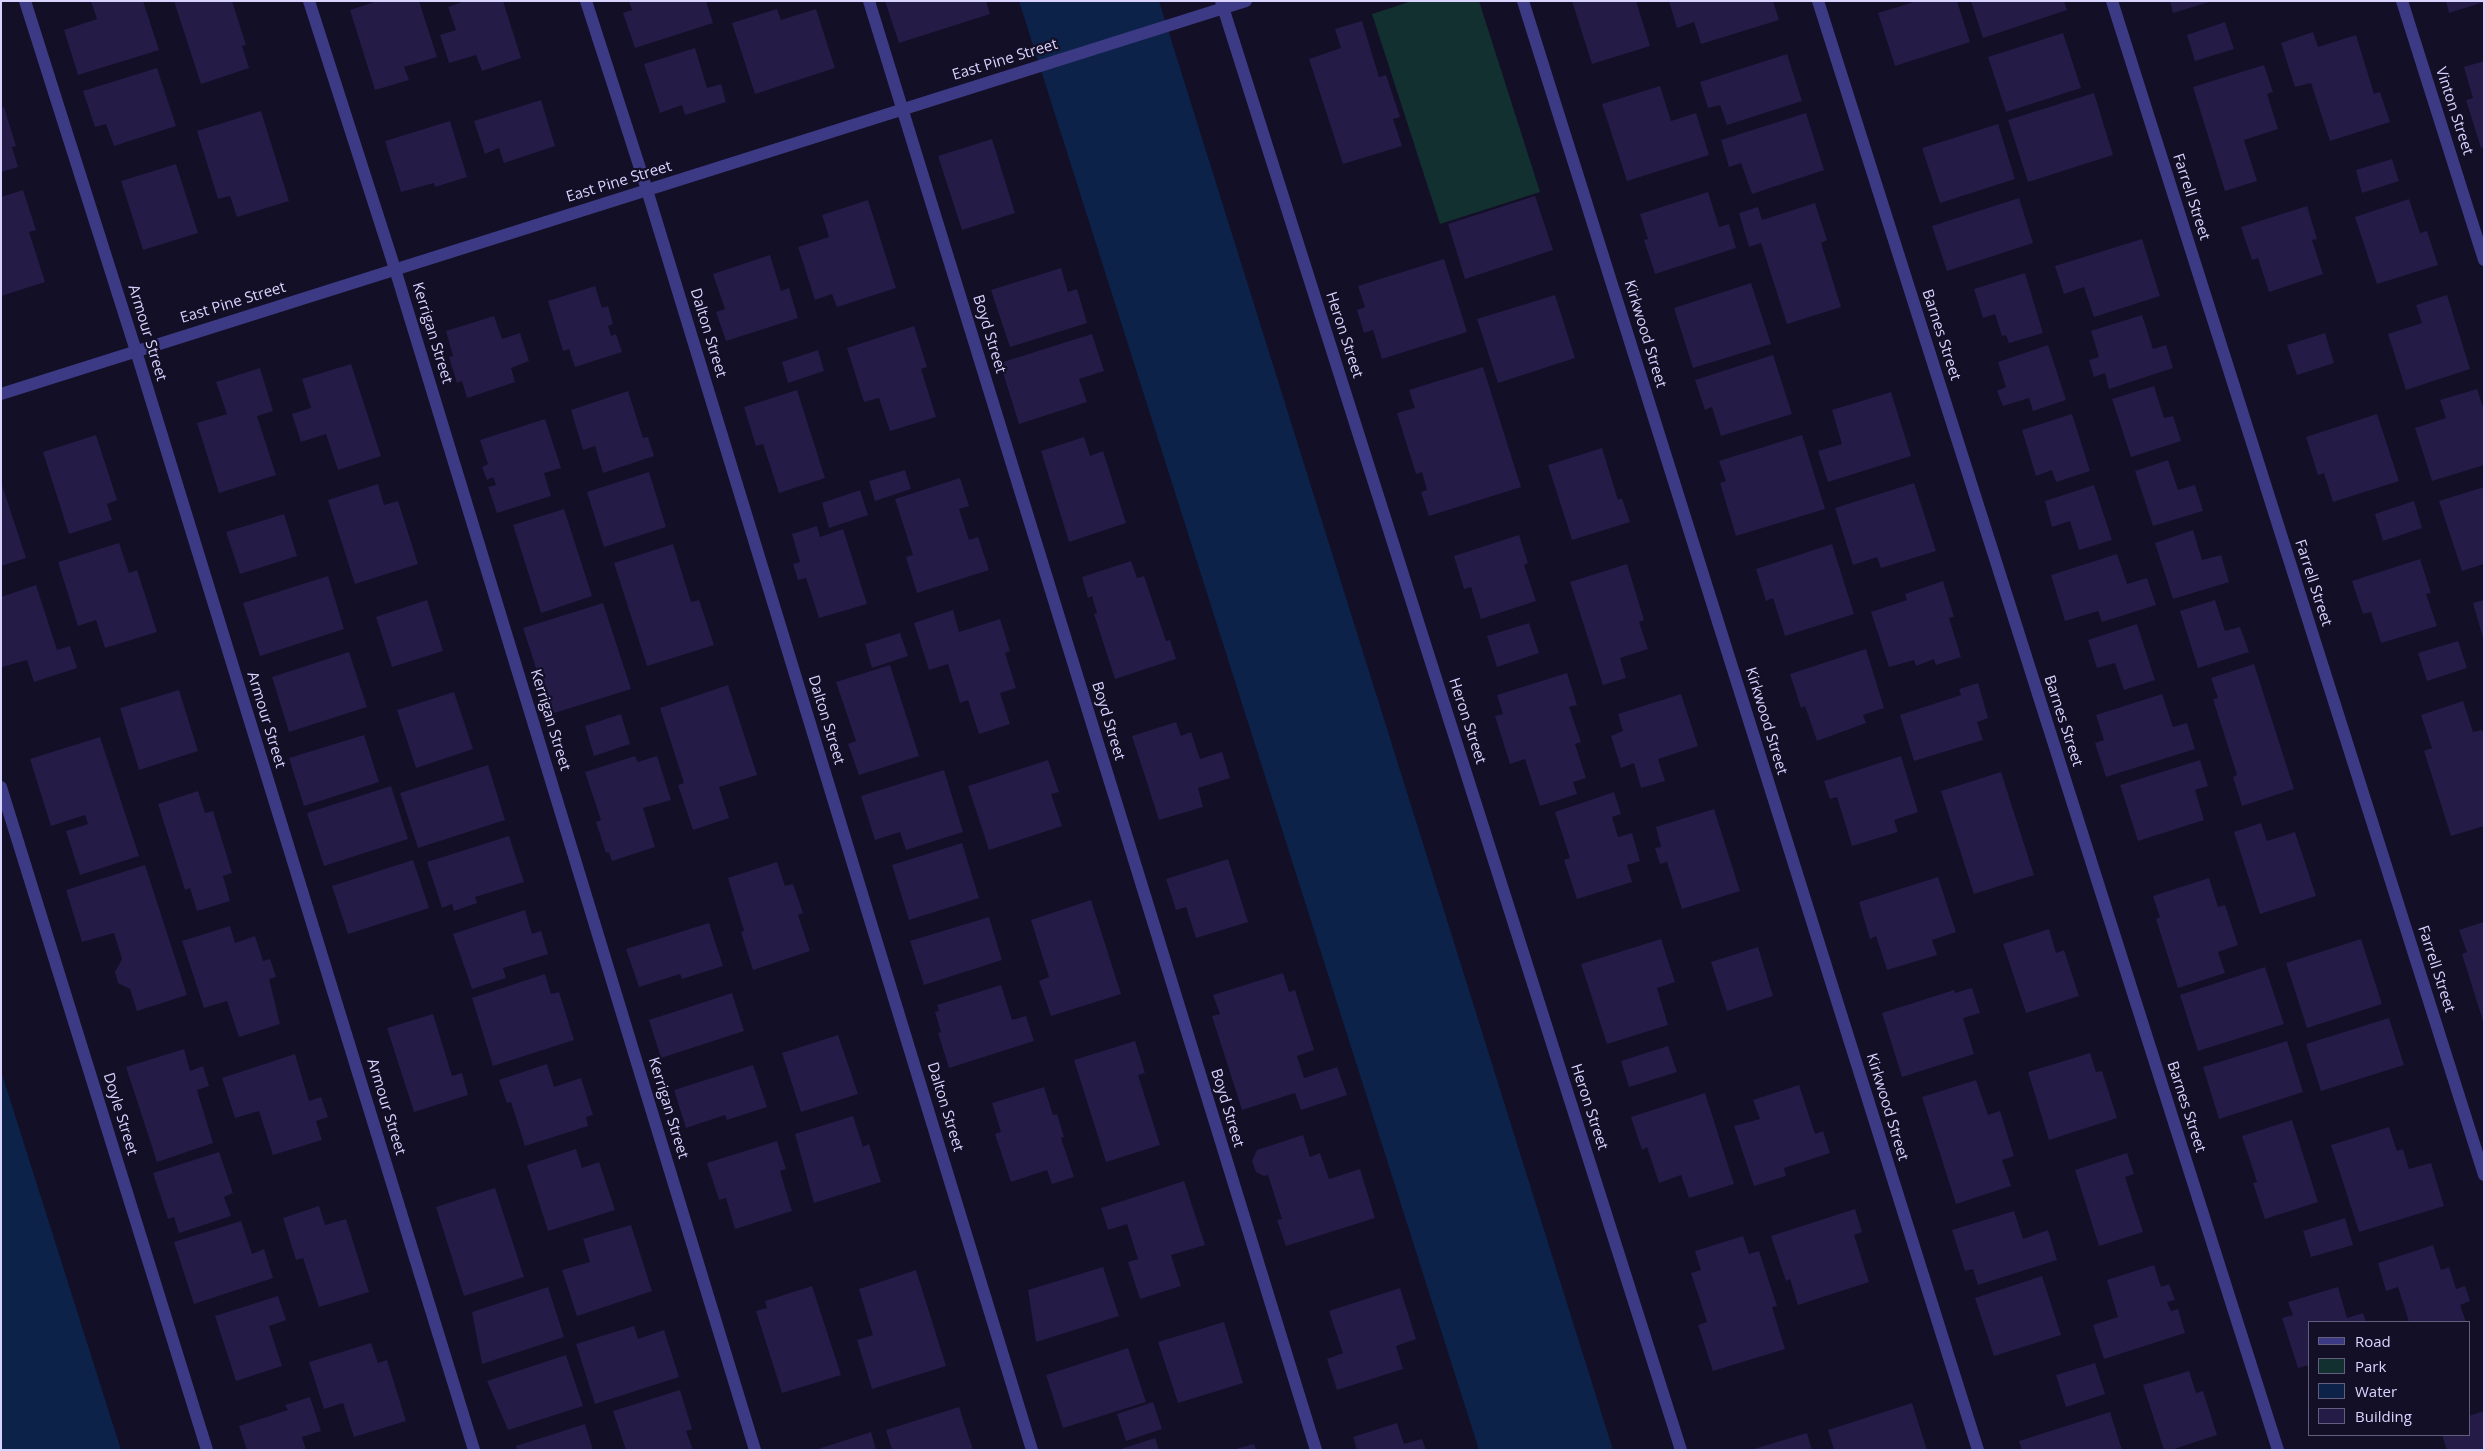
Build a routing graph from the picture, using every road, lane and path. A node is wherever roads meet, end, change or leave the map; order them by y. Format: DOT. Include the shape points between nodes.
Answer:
graph roads {
  1 [pos="25,1"];
  2 [pos="309,1"];
  3 [pos="586,1"];
  4 [pos="869,1"];
  5 [pos="1246,1"];
  6 [pos="1523,1"];
  7 [pos="1818,1"];
  8 [pos="2112,1"];
  9 [pos="2402,1"];
  10 [pos="1222,5"];
  11 [pos="903,109"];
  12 [pos="647,190"];
  13 [pos="2484,260"];
  14 [pos="396,269"];
  15 [pos="136,351"];
  16 [pos="1,394"];
  17 [pos="1,787"];
  18 [pos="2484,1174"];
  19 [pos="207,1450"];
  20 [pos="474,1450"];
  21 [pos="755,1450"];
  22 [pos="1032,1450"];
  23 [pos="1316,1450"];
  24 [pos="1681,1450"];
  25 [pos="1978,1450"];
  26 [pos="2278,1450"];
  1 -- 15 [label="street, Armour Street"];
  2 -- 14 [label="street, Kerrigan Street"];
  3 -- 12 [label="street, Dalton Street"];
  4 -- 11 [label="street, Boyd Street"];
  5 -- 10 [label="street, East Pine Street"];
  6 -- 25 [label="street, Kirkwood Street"];
  7 -- 26 [label="street, Barnes Street"];
  8 -- 18 [label="street, Farrell Street"];
  9 -- 13 [label="street, Vinton Street"];
  10 -- 11 [label="street, East Pine Street" via="1192,18"];
  10 -- 24 [label="street, Heron Street"];
  11 -- 12 [label="street, East Pine Street"];
  11 -- 23 [label="street, Boyd Street"];
  12 -- 14 [label="street, East Pine Street"];
  12 -- 22 [label="street, Dalton Street"];
  14 -- 15 [label="street, East Pine Street"];
  14 -- 21 [label="street, Kerrigan Street"];
  15 -- 16 [label="street, East Pine Street"];
  15 -- 20 [label="street, Armour Street"];
  17 -- 19 [label="street, Doyle Street"];
}
